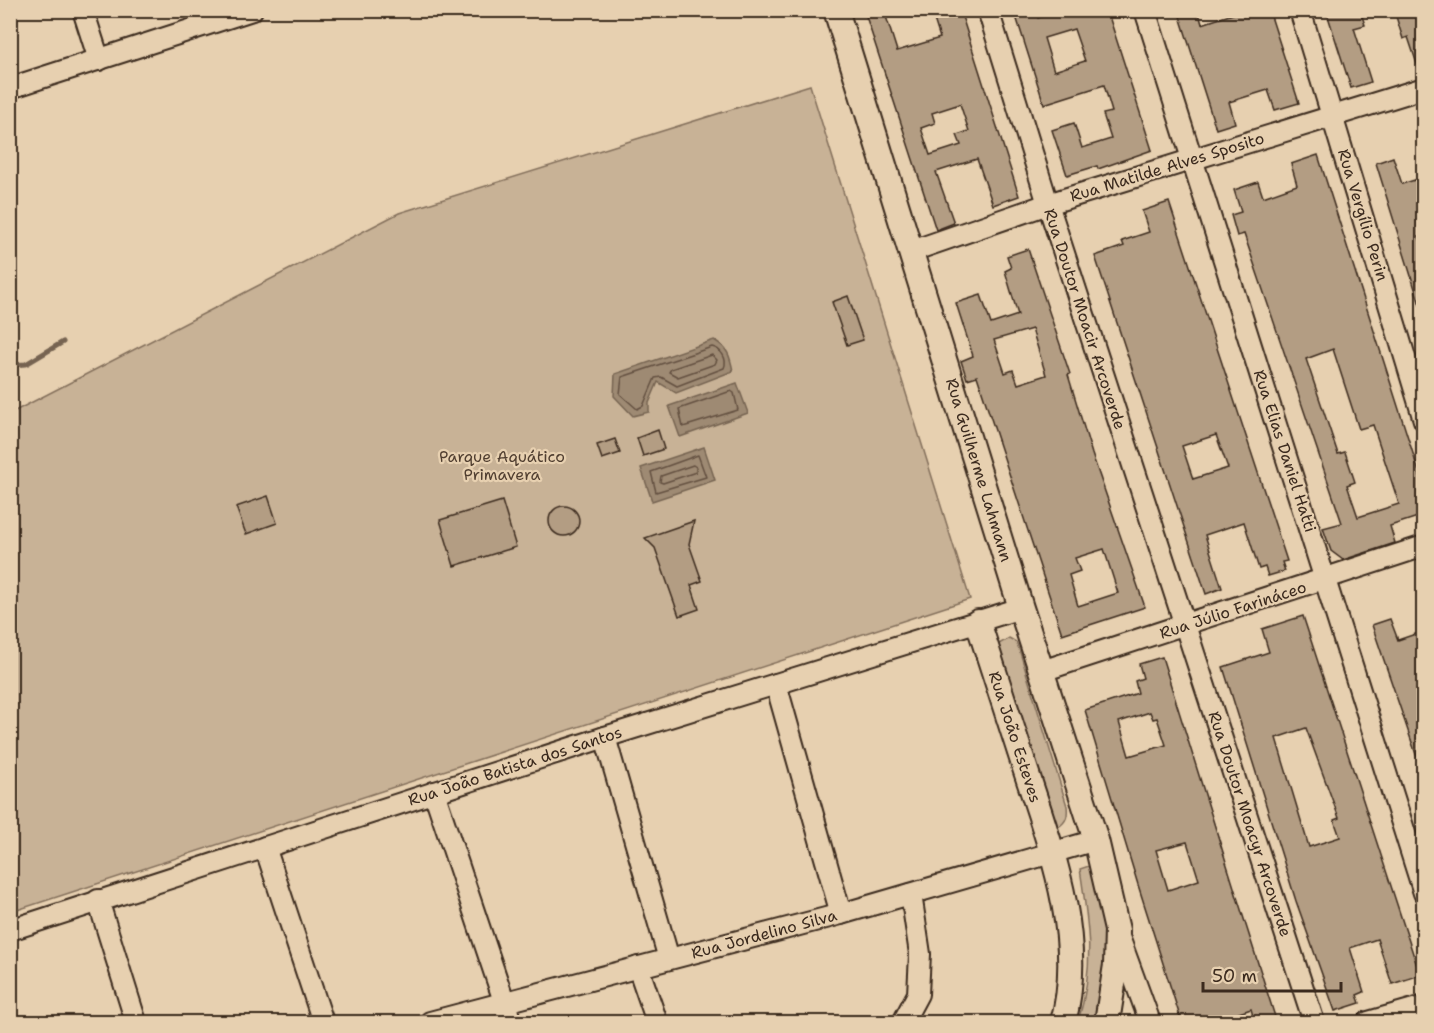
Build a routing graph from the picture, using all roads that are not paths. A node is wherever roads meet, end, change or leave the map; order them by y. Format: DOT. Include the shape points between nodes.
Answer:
graph roads {
  1 [pos="83,10"];
  2 [pos="252,10"];
  3 [pos="836,10"];
  4 [pos="988,10"];
  5 [pos="1145,10"];
  6 [pos="1300,10"];
  7 [pos="99,60"];
  8 [pos="10,88"];
  9 [pos="1424,88"];
  10 [pos="1333,114"];
  11 [pos="1192,161"];
  12 [pos="1048,204"];
  13 [pos="912,250"];
  14 [pos="1424,420"];
  15 [pos="1424,546"];
  16 [pos="1326,579"];
  17 [pos="1021,608"];
  18 [pos="978,622"];
  19 [pos="1186,626"];
  20 [pos="1042,671"];
  21 [pos="776,684"];
  22 [pos="605,736"];
  23 [pos="434,792"];
  24 [pos="1096,840"];
  25 [pos="265,847"];
  26 [pos="1053,852"];
  27 [pos="1424,893"];
  28 [pos="911,894"];
  29 [pos="98,900"];
  30 [pos="841,914"];
  31 [pos="10,930"];
  32 [pos="1117,930"];
  33 [pos="669,959"];
  34 [pos="639,967"];
  35 [pos="505,1003"];
  36 [pos="1424,1006"];
  37 [pos="136,1023"];
  38 [pos="323,1023"];
  39 [pos="430,1023"];
  40 [pos="511,1023"];
  41 [pos="657,1023"];
  42 [pos="903,1023"];
  43 [pos="1063,1023"];
  44 [pos="1107,1023"];
  45 [pos="1150,1023"];
  46 [pos="1314,1023"];
  47 [pos="1368,1023"];
  1 -- 7 [label="street"];
  2 -- 7 [label="street"];
  3 -- 13 [label="street, Rua Guilherme Lahmann"];
  4 -- 12 [label="street, Rua Doutor Moacir Arcoverde"];
  5 -- 11 [label="street, Rua Elias Daniel Hatti"];
  6 -- 10 [label="street, Rua Vergílio Perin"];
  7 -- 8 [label="street"];
  9 -- 10 [label="street, Rua Matilde Alves Sposito"];
  10 -- 11 [label="street, Rua Matilde Alves Sposito"];
  10 -- 14 [label="street, Rua Vergílio Perin"];
  11 -- 12 [label="street, Rua Matilde Alves Sposito"];
  11 -- 16 [label="street, Rua Elias Daniel Hatti"];
  12 -- 13 [label="street, Rua Matilde Alves Sposito"];
  12 -- 19 [label="street, Rua Doutor Moacir Arcoverde"];
  13 -- 17 [label="street, Rua Guilherme Lahmann"];
  15 -- 16 [label="street, Rua Júlio Farináceo"];
  16 -- 19 [label="street, Rua Júlio Farináceo"];
  16 -- 27 [label="street, Rua Elias Daniel Hatti"];
  17 -- 18 [label="street, Rua João Batista dos Santos"];
  17 -- 20 [label="street, Rua Guilherme Lahmann"];
  18 -- 21 [label="street, Rua João Batista dos Santos"];
  18 -- 26 [label="street, Rua João Esteves"];
  19 -- 20 [label="street, Rua Júlio Farináceo"];
  19 -- 46 [label="street, Rua Doutor Moacyr Arcoverde"];
  20 -- 24 [label="street, Rua Guilherme Lahmann"];
  21 -- 22 [label="street, Rua João Batista dos Santos"];
  21 -- 30 [label="street"];
  22 -- 23 [label="street, Rua João Batista dos Santos"];
  22 -- 33 [label="street"];
  23 -- 25 [label="street, Rua João Batista dos Santos"];
  23 -- 35 [label="street"];
  24 -- 26 [label="street, Rua Jordelino Silva"];
  24 -- 32 [label="street, Rua Guilherme Lahmann"];
  25 -- 29 [label="street, Rua João Batista dos Santos"];
  25 -- 38 [label="street"];
  26 -- 28 [label="street, Rua Jordelino Silva"];
  26 -- 43 [label="street, Rua João Esteves" via="1070,942 1068,1007"];
  28 -- 30 [label="street, Rua Jordelino Silva"];
  28 -- 42 [label="street" via="920,954 918,993"];
  29 -- 31 [label="street, Rua João Batista dos Santos"];
  29 -- 37 [label="street"];
  30 -- 33 [label="street, Rua Jordelino Silva"];
  32 -- 44 [label="street, Rua Guilherme Lahmann"];
  32 -- 45 [label="street, Rua Guilherme Lahmann"];
  33 -- 34 [label="street, Rua Jordelino Silva"];
  34 -- 35 [label="street, Rua Jordelino Silva"];
  34 -- 41 [label="street"];
  35 -- 39 [label="street, Rua Jordelino Silva"];
  35 -- 40 [label="street"];
  36 -- 47 [label="street"];
}
